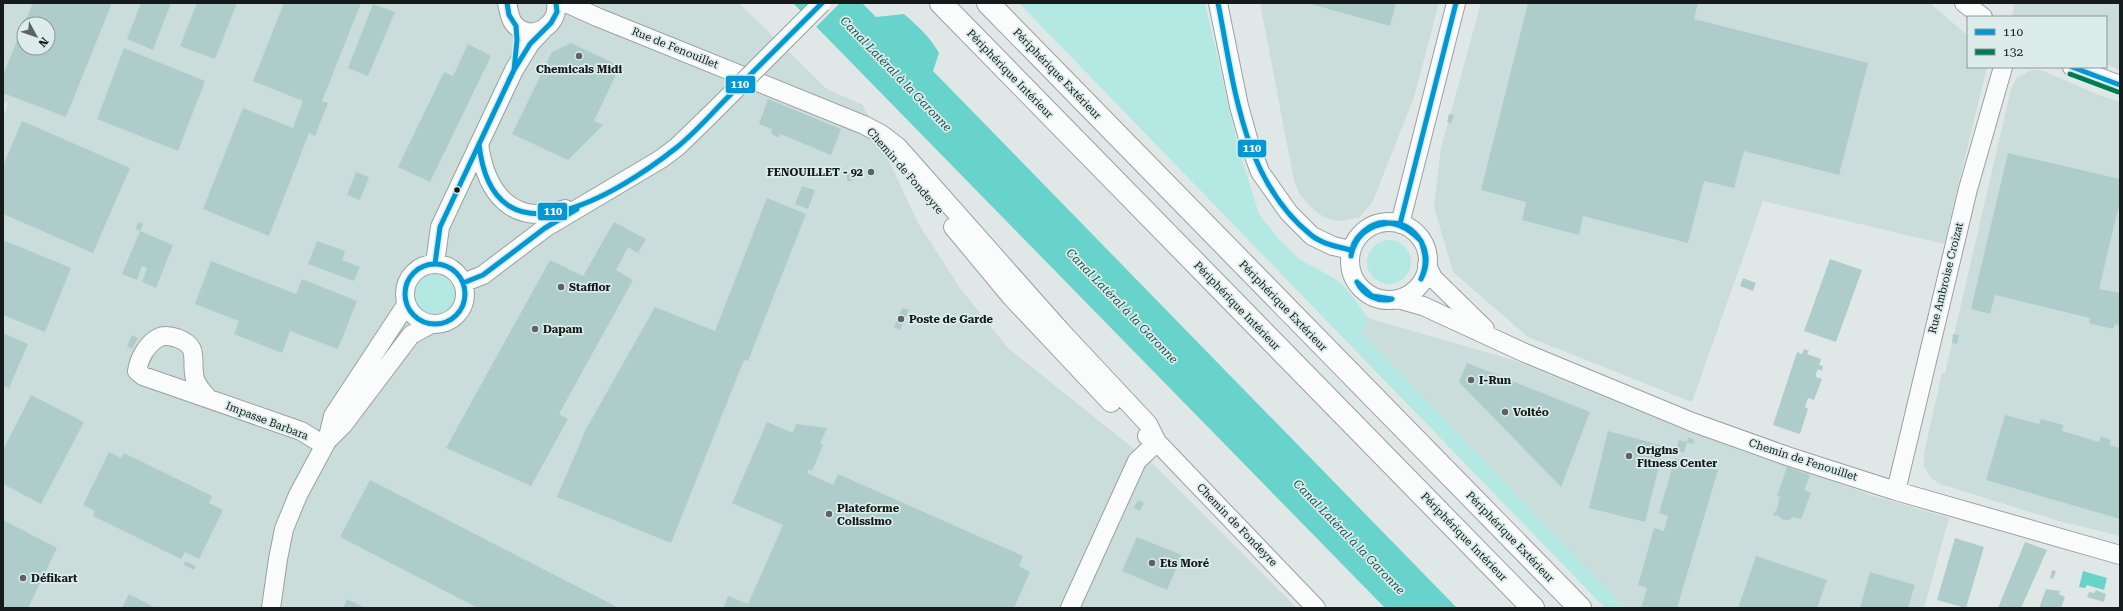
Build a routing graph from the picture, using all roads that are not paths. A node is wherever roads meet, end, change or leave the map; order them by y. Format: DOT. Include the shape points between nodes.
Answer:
graph roads {
  1 [pos="556,3"];
  2 [pos="566,3"];
  3 [pos="822,3"];
  4 [pos="941,3"];
  5 [pos="988,3"];
  6 [pos="1218,3"];
  7 [pos="1456,3"];
  8 [pos="1964,3"];
  9 [pos="508,4"];
  10 [pos="1982,16"];
  11 [pos="597,17"];
  12 [pos="516,26"];
  13 [pos="547,26"];
  14 [pos="2003,68"];
  15 [pos="2075,68"];
  16 [pos="514,70"];
  17 [pos="2120,85"];
  18 [pos="864,125"];
  19 [pos="479,144"];
  20 [pos="593,200"];
  21 [pos="1400,224"];
  22 [pos="1351,250"];
  23 [pos="435,264"];
  24 [pos="1427,265"];
  25 [pos="463,283"];
  26 [pos="1398,299"];
  27 [pos="406,305"];
  28 [pos="431,324"];
  29 [pos="1496,340"];
  30 [pos="209,399"];
  31 [pos="1157,442"];
  32 [pos="326,443"];
  33 [pos="1896,491"];
  34 [pos="2120,555"];
  35 [pos="272,608"];
  36 [pos="1070,608"];
  37 [pos="1316,608"];
  38 [pos="1533,608"];
  39 [pos="1580,608"];
  1 -- 13 [label="street" via="557,12"];
  2 -- 11 [label="street, Rue de Fenouillet"];
  3 -- 20 [label="street, bridge" via="677,147"];
  4 -- 38 [label="highway, Périphérique Intérieur"];
  5 -- 39 [label="highway, Périphérique Extérieur"];
  6 -- 22 [label="street" via="1241,113 1260,172 1289,213 1312,236 1333,246"];
  7 -- 21 [label="street"];
  8 -- 10 [label="street"];
  9 -- 12 [label="street" via="509,15"];
  11 -- 13 [label="street, Rue de Fenouillet" via="570,18"];
  11 -- 18 [label="street, Rue de Fenouillet"];
  12 -- 13 [label="street, Rue de Fenouillet" via="532,32"];
  12 -- 16 [label="street"];
  13 -- 16 [label="street" via="530,44"];
  14 -- 33 [label="street, Rue Ambroise Croizat" via="1968,189"];
  15 -- 17 [label="street"];
  16 -- 19 [label="street"];
  18 -- 31 [label="street, Chemin de Fondeyre" via="881,134 908,158 1060,332 1148,424"];
  19 -- 20 [label="street" via="483,168 490,183 508,204 523,212 538,216 556,213"];
  19 -- 23 [label="street" via="440,227"];
  20 -- 25 [label="street" via="545,228 483,275"];
  21 -- 22 [label="street" via="1384,222 1370,227 1358,237"];
  21 -- 24 [label="street" via="1418,235 1427,254"];
  22 -- 26 [label="street" via="1353,278 1361,289 1373,297"];
  23 -- 25 [label="street" via="452,269"];
  23 -- 27 [label="street" via="422,266 412,274 405,291"];
  24 -- 26 [label="street" via="1423,278 1414,290"];
  24 -- 29 [label="street, Chemin de Fenouillet" via="1436,282"];
  25 -- 28 [label="street" via="465,300 461,310 448,322"];
  26 -- 29 [label="street, Chemin de Fenouillet" via="1423,306"];
  27 -- 28 [label="street" via="419,320"];
  27 -- 32 [label="street" via="333,416"];
  28 -- 32 [label="street" via="411,335 343,425"];
  29 -- 33 [label="street, Chemin de Fenouillet" via="1692,422"];
  30 -- 32 [label="street, Impasse Barbara" via="301,431"];
  31 -- 36 [label="street" via="1137,461"];
  31 -- 37 [label="street, Chemin de Fondeyre"];
  32 -- 35 [label="street" via="298,495 284,529"];
  33 -- 34 [label="street, Chemin de Fenouillet"];
}
